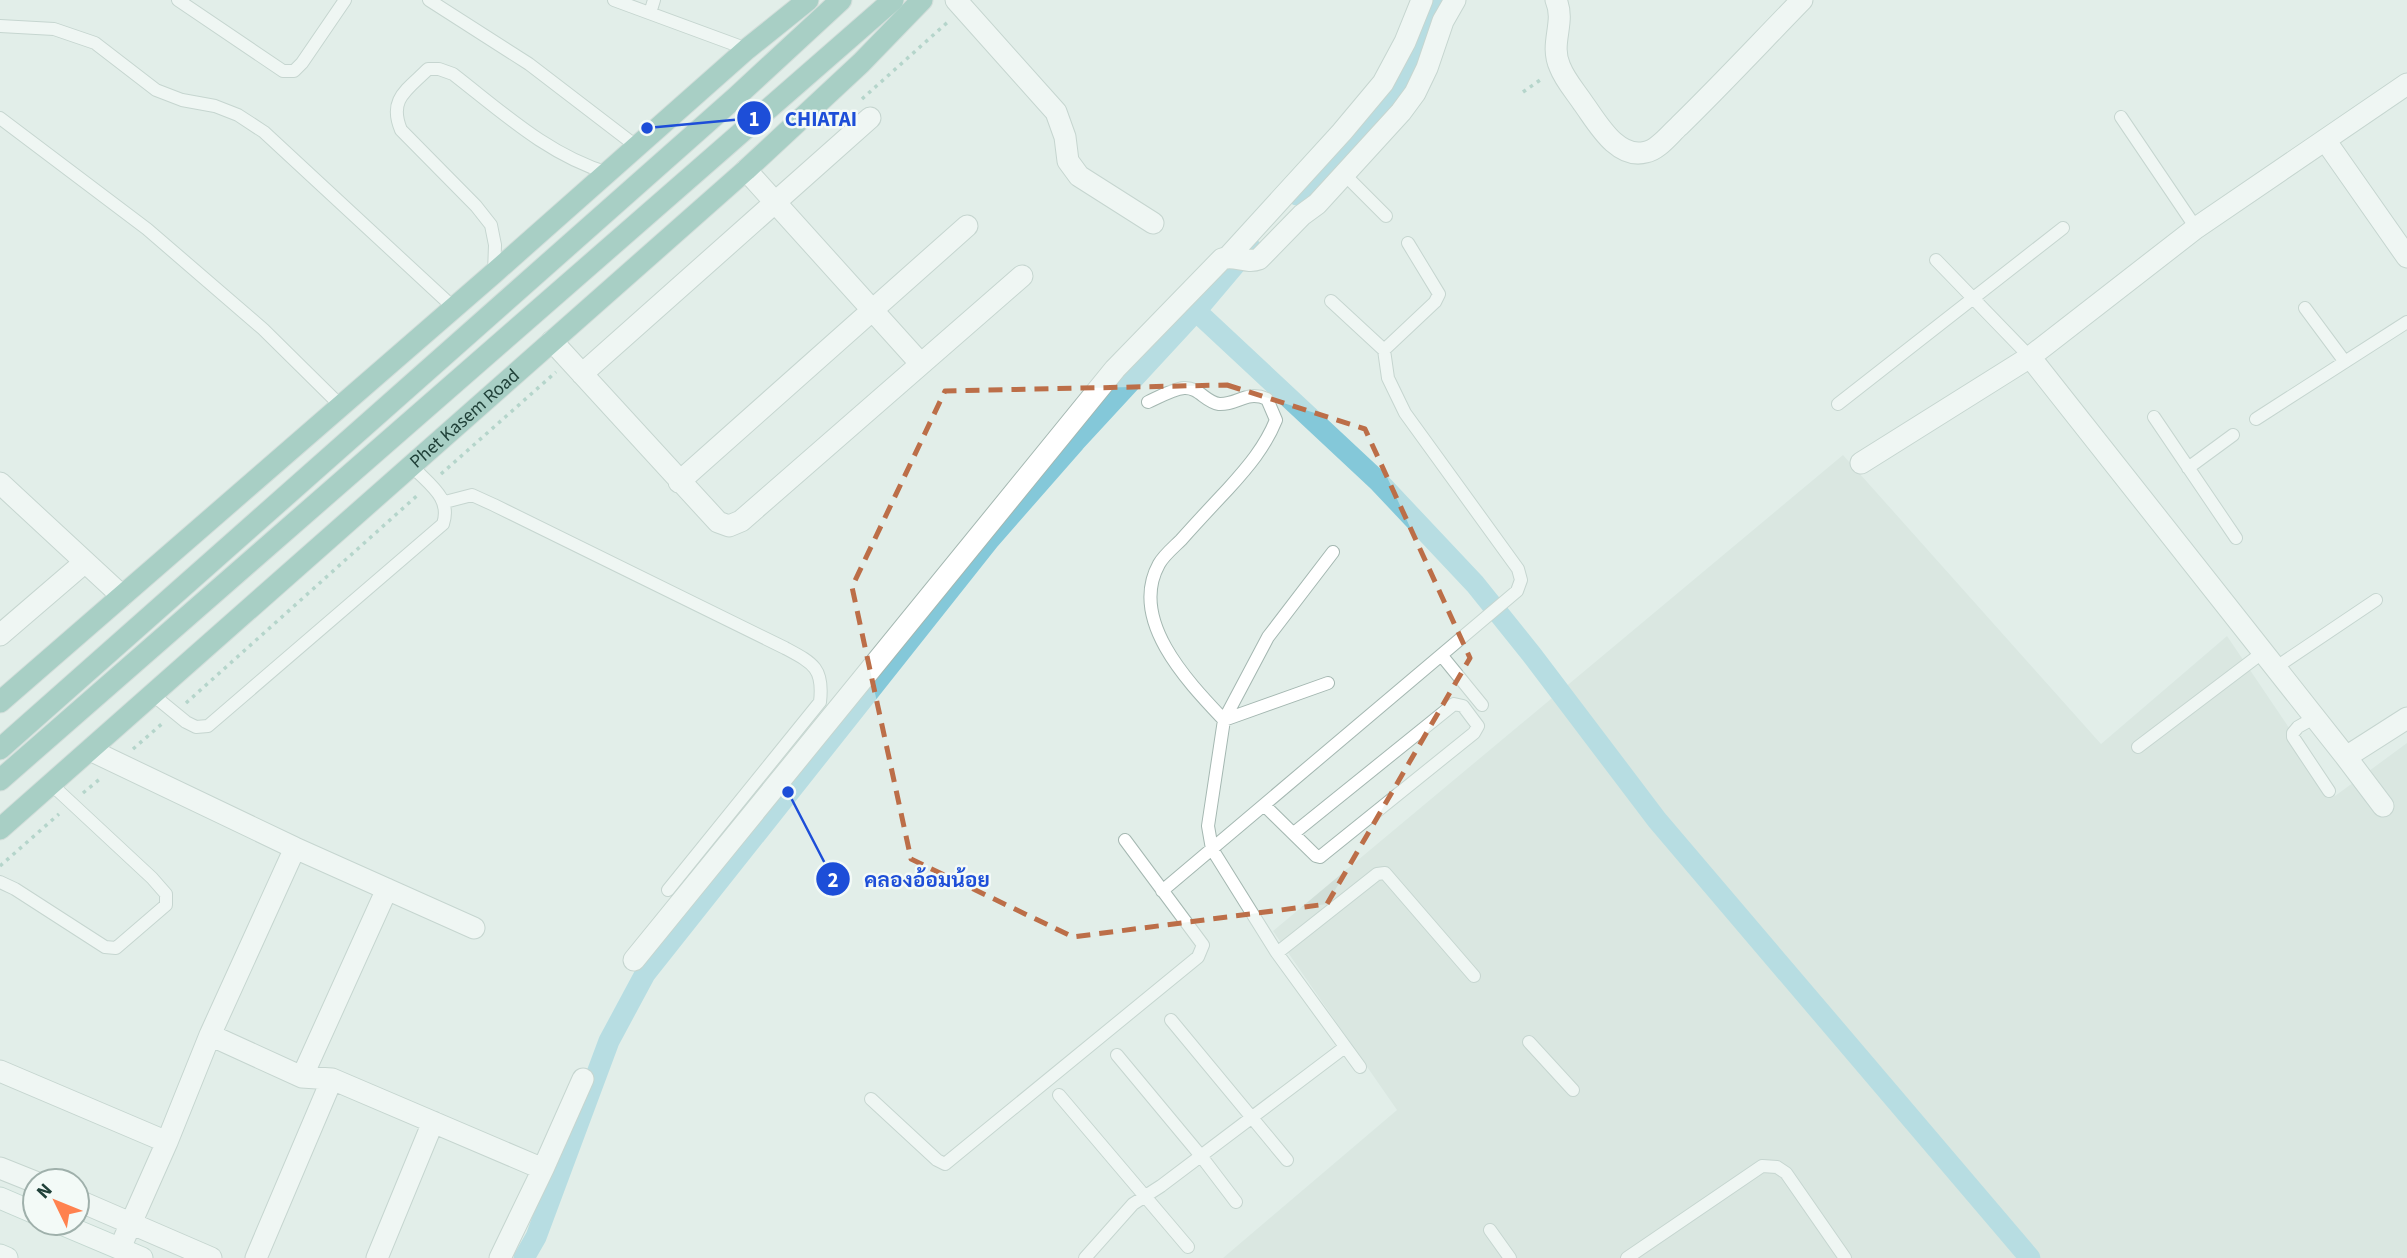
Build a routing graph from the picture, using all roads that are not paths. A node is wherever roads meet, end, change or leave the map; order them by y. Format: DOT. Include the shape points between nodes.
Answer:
graph roads {
  1 [pos="178,0"];
  2 [pos="345,0"];
  3 [pos="429,0"];
  4 [pos="614,0"];
  5 [pos="654,0"];
  6 [pos="808,0"];
  7 [pos="841,0"];
  8 [pos="893,0"];
  9 [pos="922,0"];
  10 [pos="1422,0"];
  11 [pos="1455,0"];
  12 [pos="1556,0"];
  13 [pos="1801,0"];
  14 [pos="955,8"];
  15 [pos="650,13"];
  16 [pos="0,26"];
  17 [pos="747,49"];
  18 [pos="2407,84"];
  19 [pos="861,113"];
  20 [pos="0,117"];
  21 [pos="2121,117"];
  22 [pos="2325,140"];
  23 [pos="636,146"];
  24 [pos="746,170"];
  25 [pos="608,173"];
  26 [pos="1345,175"];
  27 [pos="775,203"];
  28 [pos="1386,216"];
  29 [pos="1153,223"];
  30 [pos="967,226"];
  31 [pos="2063,228"];
  32 [pos="2196,228"];
  33 [pos="1408,243"];
  34 [pos="2407,257"];
  35 [pos="1237,258"];
  36 [pos="1936,260"];
  37 [pos="494,273"];
  38 [pos="1022,276"];
  39 [pos="1974,299"];
  40 [pos="1331,301"];
  41 [pos="2305,308"];
  42 [pos="454,309"];
  43 [pos="873,310"];
  44 [pos="2407,322"];
  45 [pos="552,341"];
  46 [pos="1384,350"];
  47 [pos="2030,357"];
  48 [pos="2345,362"];
  49 [pos="922,364"];
  50 [pos="575,367"];
  51 [pos="1148,402"];
  52 [pos="1838,404"];
  53 [pos="341,406"];
  54 [pos="2154,417"];
  55 [pos="2256,419"];
  56 [pos="2233,435"];
  57 [pos="1861,463"];
  58 [pos="411,465"];
  59 [pos="2188,468"];
  60 [pos="679,482"];
  61 [pos="0,483"];
  62 [pos="445,502"];
  63 [pos="2236,538"];
  64 [pos="1333,552"];
  65 [pos="85,562"];
  66 [pos="122,596"];
  67 [pos="2376,600"];
  68 [pos="0,635"];
  69 [pos="1442,656"];
  70 [pos="2268,660"];
  71 [pos="1328,682"];
  72 [pos="153,695"];
  73 [pos="0,702"];
  74 [pos="1482,705"];
  75 [pos="2407,718"];
  76 [pos="2314,719"];
  77 [pos="1224,720"];
  78 [pos="2138,747"];
  79 [pos="0,750"];
  80 [pos="90,750"];
  81 [pos="2346,757"];
  82 [pos="0,780"];
  83 [pos="51,784"];
  84 [pos="2329,791"];
  85 [pos="1264,805"];
  86 [pos="2382,806"];
  87 [pos="0,829"];
  88 [pos="1294,833"];
  89 [pos="1125,840"];
  90 [pos="295,848"];
  91 [pos="1212,849"];
  92 [pos="0,882"];
  93 [pos="387,890"];
  94 [pos="668,890"];
  95 [pos="1162,891"];
  96 [pos="474,928"];
  97 [pos="1277,953"];
  98 [pos="634,960"];
  99 [pos="1474,976"];
  100 [pos="1171,1020"];
  101 [pos="210,1035"];
  102 [pos="1529,1042"];
  103 [pos="1345,1047"];
  104 [pos="1117,1055"];
  105 [pos="1360,1067"];
  106 [pos="0,1071"];
  107 [pos="302,1077"];
  108 [pos="332,1079"];
  109 [pos="583,1079"];
  110 [pos="1573,1090"];
  111 [pos="1059,1095"];
  112 [pos="871,1099"];
  113 [pos="1253,1117"];
  114 [pos="433,1122"];
  115 [pos="167,1142"];
  116 [pos="1201,1156"];
  117 [pos="1287,1160"];
  118 [pos="0,1168"];
  119 [pos="544,1169"];
  120 [pos="21,1176"];
  121 [pos="1144,1196"];
  122 [pos="0,1198"];
  123 [pos="1236,1202"];
  124 [pos="91,1206"];
  125 [pos="21,1207"];
  126 [pos="131,1223"];
  127 [pos="1490,1230"];
  128 [pos="91,1236"];
  129 [pos="1188,1247"];
  130 [pos="120,1248"];
  131 [pos="0,1255"];
  132 [pos="7,1258"];
  133 [pos="142,1258"];
  134 [pos="211,1258"];
  135 [pos="256,1258"];
  136 [pos="377,1258"];
  137 [pos="500,1258"];
  138 [pos="1085,1258"];
  139 [pos="1510,1258"];
  140 [pos="1627,1258"];
  141 [pos="1845,1258"];
  1 -- 2 [label="lane" via="283,71 294,71"];
  3 -- 23 [label="lane" via="529,64"];
  4 -- 15 [label="lane"];
  5 -- 15 [label="lane"];
  6 -- 17 [label="main road"];
  7 -- 79 [label="main road"];
  8 -- 82 [label="main road, Phet Kasem Road"];
  9 -- 24 [label="main road, Phet Kasem Road"];
  10 -- 35 [label="street" via="1383,83"];
  11 -- 26 [label="street" via="1415,93"];
  12 -- 13 [label="street" via="1560,10 1555,47 1559,66 1605,134 1632,152 1647,152 1659,145"];
  14 -- 29 [label="street" via="1056,112 1068,161 1079,176"];
  15 -- 17 [label="lane"];
  16 -- 42 [label="lane" via="54,29 95,43 156,90 238,115 264,132"];
  17 -- 23 [label="main road"];
  18 -- 22 [label="street"];
  19 -- 27 [label="street"];
  20 -- 53 [label="lane" via="147,229 263,329"];
  21 -- 32 [label="lane"];
  22 -- 32 [label="street"];
  22 -- 34 [label="street"];
  23 -- 25 [label="main road"];
  24 -- 27 [label="street"];
  24 -- 45 [label="main road, Phet Kasem Road"];
  25 -- 37 [label="main road"];
  25 -- 37 [label="lane" via="555,151 453,75 428,69 397,100 395,116 401,131 491,225"];
  26 -- 28 [label="lane"];
  26 -- 35 [label="street" via="1259,259"];
  27 -- 43 [label="street"];
  27 -- 50 [label="street"];
  30 -- 43 [label="street"];
  31 -- 39 [label="lane"];
  32 -- 47 [label="street"];
  33 -- 46 [label="lane" via="1439,294"];
  35 -- 98 [label="street" via="1222,259 1115,369"];
  36 -- 39 [label="lane"];
  37 -- 42 [label="main road"];
  38 -- 49 [label="street"];
  39 -- 47 [label="lane"];
  39 -- 52 [label="lane"];
  40 -- 46 [label="lane"];
  41 -- 48 [label="lane"];
  42 -- 53 [label="main road"];
  43 -- 49 [label="street"];
  43 -- 60 [label="street"];
  44 -- 48 [label="lane"];
  45 -- 50 [label="street"];
  45 -- 58 [label="main road, Phet Kasem Road"];
  46 -- 69 [label="lane" via="1388,378 1405,413 1518,569 1521,580 1517,591"];
  47 -- 57 [label="street"];
  47 -- 70 [label="street"];
  48 -- 55 [label="lane"];
  49 -- 60 [label="street" via="741,521 729,526 718,522"];
  50 -- 60 [label="street"];
  51 -- 77 [label="lane" via="1182,388 1197,390 1216,404 1257,395 1267,399 1276,420 1253,462 1159,564 1150,594 1151,614 1163,642 1187,681"];
  53 -- 66 [label="main road"];
  54 -- 59 [label="lane"];
  56 -- 59 [label="lane"];
  58 -- 62 [label="lane"];
  58 -- 72 [label="main road, Phet Kasem Road"];
  59 -- 63 [label="lane"];
  61 -- 65 [label="street"];
  62 -- 72 [label="lane" via="443,524 208,726 196,727"];
  62 -- 94 [label="lane" via="472,495 483,500 785,648 809,661 818,672 820,702"];
  64 -- 77 [label="lane" via="1268,637"];
  65 -- 66 [label="street"];
  65 -- 68 [label="street"];
  66 -- 73 [label="main road"];
  67 -- 70 [label="lane"];
  69 -- 74 [label="lane"];
  69 -- 85 [label="lane"];
  70 -- 76 [label="street"];
  70 -- 78 [label="lane"];
  71 -- 77 [label="lane"];
  72 -- 80 [label="main road, Phet Kasem Road"];
  75 -- 81 [label="street"];
  76 -- 81 [label="street"];
  76 -- 84 [label="lane" via="2298,727 2293,737"];
  77 -- 91 [label="lane" via="1208,826"];
  80 -- 83 [label="main road, Phet Kasem Road"];
  80 -- 90 [label="street"];
  81 -- 86 [label="street"];
  83 -- 87 [label="main road, Phet Kasem Road"];
  83 -- 92 [label="lane" via="152,878 166,894 166,905 116,948 105,947"];
  85 -- 88 [label="lane"];
  85 -- 91 [label="lane"];
  88 -- 88 [label="lane" via="1454,704 1463,706 1478,726 1320,857"];
  89 -- 95 [label="lane"];
  90 -- 93 [label="street"];
  90 -- 101 [label="street"];
  91 -- 95 [label="lane"];
  91 -- 97 [label="lane"];
  93 -- 96 [label="street"];
  93 -- 107 [label="street"];
  95 -- 112 [label="lane" via="1203,945 1198,957 954,1159 945,1164 937,1160"];
  97 -- 99 [label="lane" via="1377,874 1385,873"];
  97 -- 103 [label="lane"];
  100 -- 113 [label="lane"];
  101 -- 107 [label="street"];
  101 -- 115 [label="street"];
  102 -- 110 [label="lane"];
  103 -- 105 [label="lane"];
  103 -- 113 [label="lane"];
  104 -- 116 [label="lane"];
  106 -- 115 [label="street"];
  107 -- 108 [label="street"];
  108 -- 114 [label="street"];
  108 -- 135 [label="street"];
  109 -- 119 [label="street"];
  111 -- 121 [label="lane"];
  113 -- 116 [label="lane"];
  113 -- 117 [label="lane"];
  114 -- 119 [label="street"];
  114 -- 136 [label="street"];
  115 -- 126 [label="street"];
  116 -- 121 [label="lane"];
  116 -- 123 [label="lane"];
  118 -- 120 [label="street"];
  119 -- 137 [label="street"];
  121 -- 129 [label="lane"];
  121 -- 138 [label="lane"];
  122 -- 125 [label="street"];
  124 -- 126 [label="street"];
  126 -- 130 [label="street"];
  126 -- 134 [label="street"];
  127 -- 139 [label="lane"];
  128 -- 130 [label="street"];
  130 -- 133 [label="street"];
  131 -- 132 [label="street"];
  140 -- 141 [label="lane" via="1762,1166 1771,1165 1786,1172"];
}
